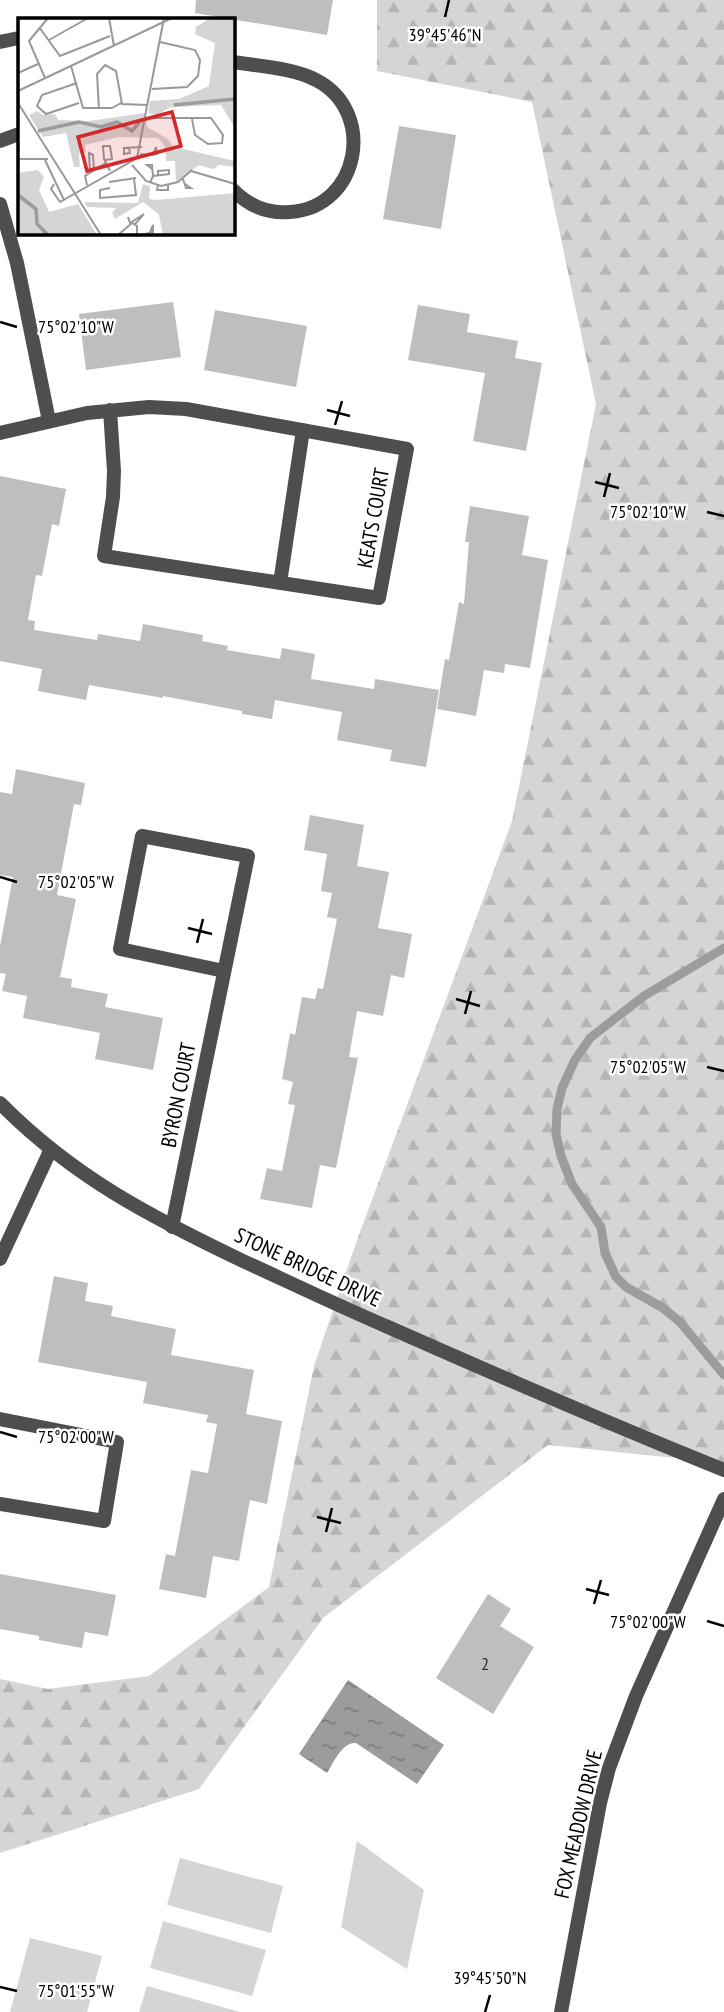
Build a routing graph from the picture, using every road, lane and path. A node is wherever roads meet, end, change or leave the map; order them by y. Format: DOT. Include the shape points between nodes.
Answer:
graph roads {
  1 [pos="18,38"];
  2 [pos="0,42"];
  3 [pos="234,62"];
  4 [pos="18,134"];
  5 [pos="0,141"];
  6 [pos="234,191"];
  7 [pos="0,204"];
  8 [pos="110,410"];
  9 [pos="49,421"];
  10 [pos="303,430"];
  11 [pos="0,433"];
  12 [pos="280,583"];
  13 [pos="224,971"];
  14 [pos="0,1103"];
  15 [pos="51,1149"];
  16 [pos="172,1227"];
  17 [pos="0,1259"];
  18 [pos="0,1419"];
  19 [pos="724,1471"];
  20 [pos="724,1499"];
  21 [pos="0,1504"];
  22 [pos="561,2012"];
  1 -- 2 [label="street"];
  3 -- 6 [label="street" via="317,80 345,107 354,146 339,188 312,208 266,211"];
  4 -- 5 [label="street"];
  7 -- 9 [label="street"];
  8 -- 9 [label="street, KEATS COURT"];
  8 -- 10 [label="street, KEATS COURT" via="186,410"];
  8 -- 12 [label="street, KEATS COURT" via="113,497 104,555"];
  9 -- 11 [label="street, KEATS COURT"];
  10 -- 12 [label="street"];
  10 -- 12 [label="street, KEATS COURT" via="407,449 379,598"];
  13 -- 13 [label="street, BYRON COURT" via="248,856 142,836 120,948"];
  13 -- 16 [label="street, BYRON COURT"];
  14 -- 15 [label="street, STONE BRIDGE DRIVE"];
  15 -- 16 [label="street, STONE BRIDGE DRIVE" via="109,1191"];
  15 -- 17 [label="street"];
  16 -- 19 [label="street, STONE BRIDGE DRIVE" via="325,1300"];
  18 -- 21 [label="street" via="117,1442 104,1521"];
  20 -- 22 [label="street, FOX MEADOW DRIVE" via="609,1768"];
}
